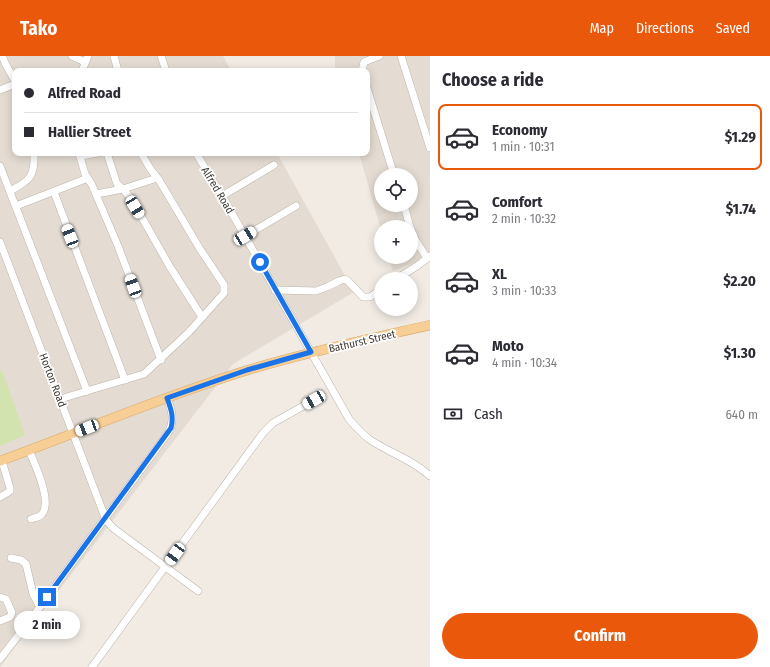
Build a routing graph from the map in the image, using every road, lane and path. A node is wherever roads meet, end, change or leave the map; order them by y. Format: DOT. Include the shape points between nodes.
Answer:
graph roads {
  1 [pos="2,56"];
  2 [pos="72,56"];
  3 [pos="114,56"];
  4 [pos="161,56"];
  5 [pos="379,56"];
  6 [pos="400,56"];
  7 [pos="86,59"];
  8 [pos="117,68"];
  9 [pos="165,68"];
  10 [pos="363,68"];
  11 [pos="12,77"];
  12 [pos="12,84"];
  13 [pos="0,90"];
  14 [pos="370,98"];
  15 [pos="430,148"];
  16 [pos="34,156"];
  17 [pos="79,156"];
  18 [pos="108,156"];
  19 [pos="143,156"];
  20 [pos="198,156"];
  21 [pos="274,165"];
  22 [pos="0,166"];
  23 [pos="392,168"];
  24 [pos="88,178"];
  25 [pos="158,178"];
  26 [pos="124,188"];
  27 [pos="10,191"];
  28 [pos="54,192"];
  29 [pos="96,194"];
  30 [pos="222,196"];
  31 [pos="16,206"];
  32 [pos="296,206"];
  33 [pos="245,236"];
  34 [pos="0,242"];
  35 [pos="418,244"];
  36 [pos="428,257"];
  37 [pos="406,272"];
  38 [pos="275,290"];
  39 [pos="374,294"];
  40 [pos="202,317"];
  41 [pos="430,325"];
  42 [pos="311,352"];
  43 [pos="160,360"];
  44 [pos="124,380"];
  45 [pos="87,391"];
  46 [pos="167,398"];
  47 [pos="60,399"];
  48 [pos="314,400"];
  49 [pos="74,434"];
  50 [pos="29,450"];
  51 [pos="1,461"];
  52 [pos="430,476"];
  53 [pos="0,496"];
  54 [pos="105,518"];
  55 [pos="31,519"];
  56 [pos="11,558"];
  57 [pos="166,567"];
  58 [pos="198,590"];
  59 [pos="0,597"];
  60 [pos="40,607"];
  61 [pos="0,621"];
  62 [pos="0,659"];
  63 [pos="96,665"];
  1 -- 11 [label="street"];
  2 -- 7 [label="street"];
  3 -- 8 [label="street"];
  4 -- 9 [label="street"];
  5 -- 10 [label="street" via="364,62"];
  6 -- 15 [label="street"];
  12 -- 13 [label="street"];
  14 -- 23 [label="street"];
  16 -- 27 [label="street" via="32,175 26,182"];
  17 -- 24 [label="street"];
  18 -- 26 [label="street" via="117,184"];
  19 -- 25 [label="street"];
  20 -- 30 [label="street, Alfred Road"];
  21 -- 30 [label="street"];
  22 -- 27 [label="street"];
  24 -- 28 [label="street"];
  24 -- 29 [label="street"];
  25 -- 26 [label="street"];
  25 -- 40 [label="street" via="225,288 222,297"];
  26 -- 29 [label="street"];
  26 -- 40 [label="street"];
  27 -- 31 [label="street"];
  28 -- 31 [label="street"];
  28 -- 44 [label="street"];
  29 -- 43 [label="street"];
  30 -- 33 [label="street, Alfred Road"];
  31 -- 45 [label="street"];
  32 -- 33 [label="street"];
  33 -- 38 [label="street, Alfred Road"];
  34 -- 47 [label="street, Horton Road"];
  35 -- 36 [label="street"];
  36 -- 37 [label="street"];
  38 -- 39 [label="street" via="316,291 345,279 363,297"];
  38 -- 42 [label="street, Alfred Road"];
  40 -- 43 [label="street"];
  41 -- 42 [label="main road, Bathurst Street"];
  42 -- 46 [label="main road, Bathurst Street" via="247,370"];
  42 -- 52 [label="street, Alfred Road" via="344,412 358,430 372,441 416,464"];
  43 -- 44 [label="street" via="144,374"];
  44 -- 45 [label="street"];
  45 -- 47 [label="street"];
  46 -- 49 [label="main road, Bathurst Street"];
  46 -- 54 [label="street" via="173,418 171,428"];
  47 -- 49 [label="street, Horton Road"];
  48 -- 57 [label="street" via="269,427"];
  49 -- 50 [label="main road, Bathurst Street"];
  49 -- 54 [label="street, Horton Road"];
  50 -- 51 [label="main road, Bathurst Street"];
  50 -- 55 [label="street" via="46,497 43,513"];
  51 -- 53 [label="street" via="10,491"];
  54 -- 57 [label="street" via="109,525"];
  54 -- 60 [label="street"];
  56 -- 60 [label="street" via="26,564 33,594"];
  57 -- 58 [label="street"];
  57 -- 63 [label="street"];
  59 -- 61 [label="street" via="6,599 12,613 10,617"];
  60 -- 62 [label="street"];
}
